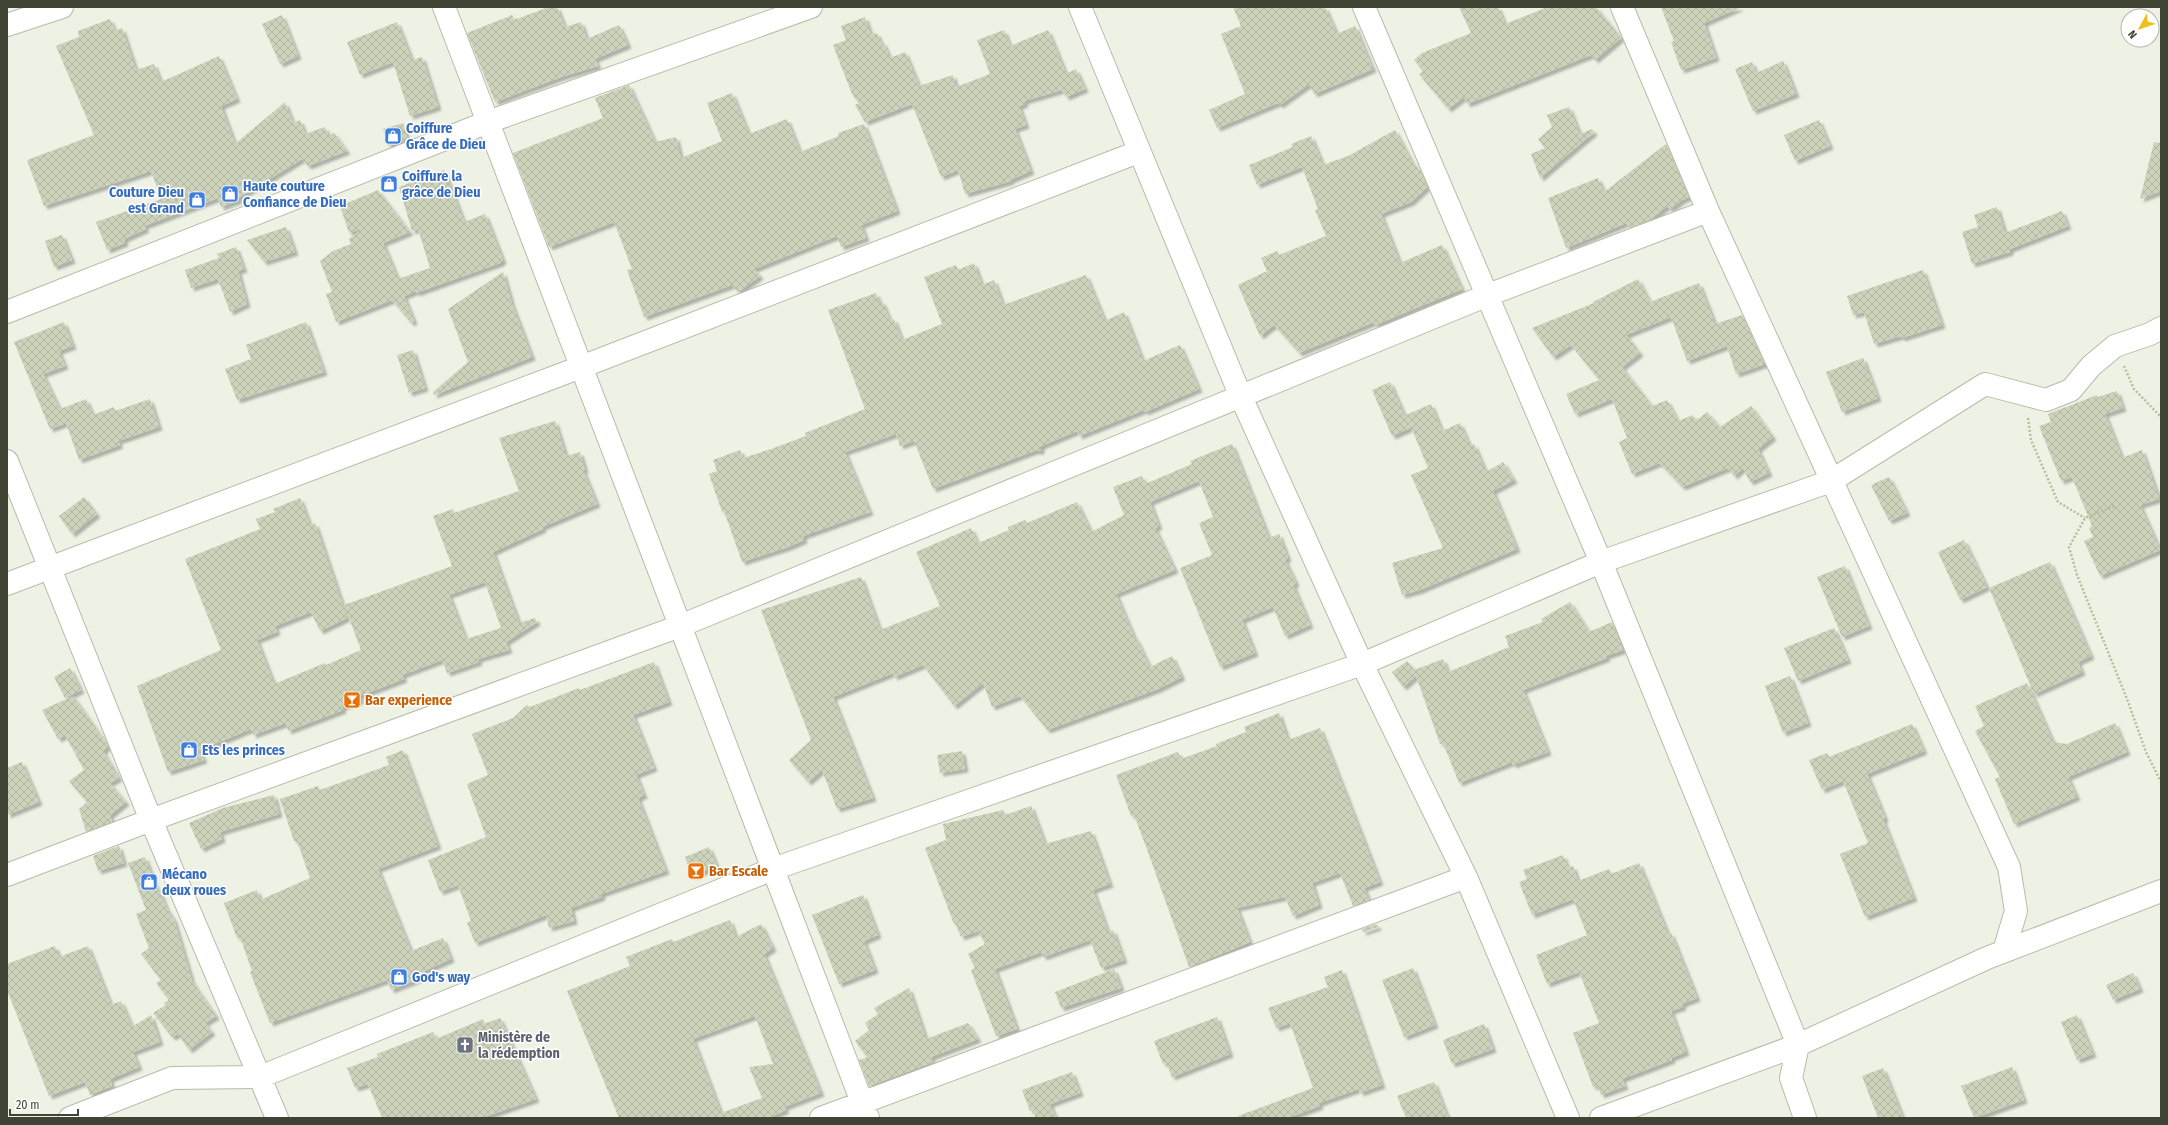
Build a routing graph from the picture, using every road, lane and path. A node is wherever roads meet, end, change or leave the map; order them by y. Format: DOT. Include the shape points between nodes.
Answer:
graph roads {
  1 [pos="62,7"];
  2 [pos="444,7"];
  3 [pos="811,7"];
  4 [pos="1080,7"];
  5 [pos="1364,7"];
  6 [pos="1622,7"];
  7 [pos="7,25"];
  8 [pos="488,122"];
  9 [pos="1138,152"];
  10 [pos="1708,211"];
  11 [pos="1488,295"];
  12 [pos="7,312"];
  13 [pos="2161,328"];
  14 [pos="2115,346"];
  15 [pos="581,367"];
  16 [pos="2026,396"];
  17 [pos="1241,397"];
  18 [pos="2161,417"];
  19 [pos="7,461"];
  20 [pos="1831,481"];
  21 [pos="2114,506"];
  22 [pos="2085,518"];
  23 [pos="1601,562"];
  24 [pos="50,568"];
  25 [pos="7,584"];
  26 [pos="680,626"];
  27 [pos="1362,664"];
  28 [pos="2161,782"];
  29 [pos="151,820"];
  30 [pos="773,869"];
  31 [pos="7,875"];
  32 [pos="1466,877"];
  33 [pos="2161,891"];
  34 [pos="2004,951"];
  35 [pos="1798,1045"];
  36 [pos="260,1076"];
  37 [pos="865,1110"];
  38 [pos="70,1118"];
  39 [pos="277,1118"];
  40 [pos="821,1118"];
  41 [pos="1568,1118"];
  42 [pos="1601,1118"];
  43 [pos="1805,1118"];
  1 -- 7 [label="street"];
  2 -- 8 [label="street"];
  3 -- 8 [label="street"];
  4 -- 9 [label="street"];
  5 -- 11 [label="street"];
  6 -- 10 [label="street"];
  8 -- 12 [label="street"];
  8 -- 15 [label="street"];
  9 -- 15 [label="street"];
  9 -- 17 [label="street"];
  10 -- 11 [label="street"];
  10 -- 20 [label="street"];
  11 -- 17 [label="street"];
  11 -- 23 [label="street"];
  13 -- 14 [label="street"];
  14 -- 16 [label="street" via="2091,366 2071,390 2046,400"];
  14 -- 18 [label="path" via="2134,389"];
  15 -- 24 [label="street"];
  15 -- 26 [label="street"];
  16 -- 20 [label="street" via="1985,384"];
  16 -- 22 [label="path" via="2031,440 2058,502"];
  17 -- 26 [label="street"];
  17 -- 27 [label="street"];
  19 -- 24 [label="street"];
  20 -- 23 [label="street"];
  20 -- 34 [label="street" via="2010,867 2016,910"];
  21 -- 22 [label="path"];
  22 -- 28 [label="path" via="2069,547 2077,575 2146,752"];
  23 -- 27 [label="street"];
  23 -- 35 [label="street"];
  24 -- 25 [label="street"];
  24 -- 29 [label="street"];
  26 -- 29 [label="street"];
  26 -- 30 [label="street"];
  27 -- 30 [label="street"];
  27 -- 32 [label="street"];
  29 -- 31 [label="street"];
  29 -- 36 [label="street"];
  30 -- 36 [label="street"];
  30 -- 37 [label="street"];
  32 -- 37 [label="street"];
  32 -- 41 [label="street"];
  33 -- 34 [label="street"];
  34 -- 35 [label="street"];
  35 -- 42 [label="street"];
  35 -- 43 [label="street" via="1791,1078"];
  36 -- 38 [label="street" via="172,1078"];
  36 -- 39 [label="street"];
  37 -- 40 [label="street"];
}
